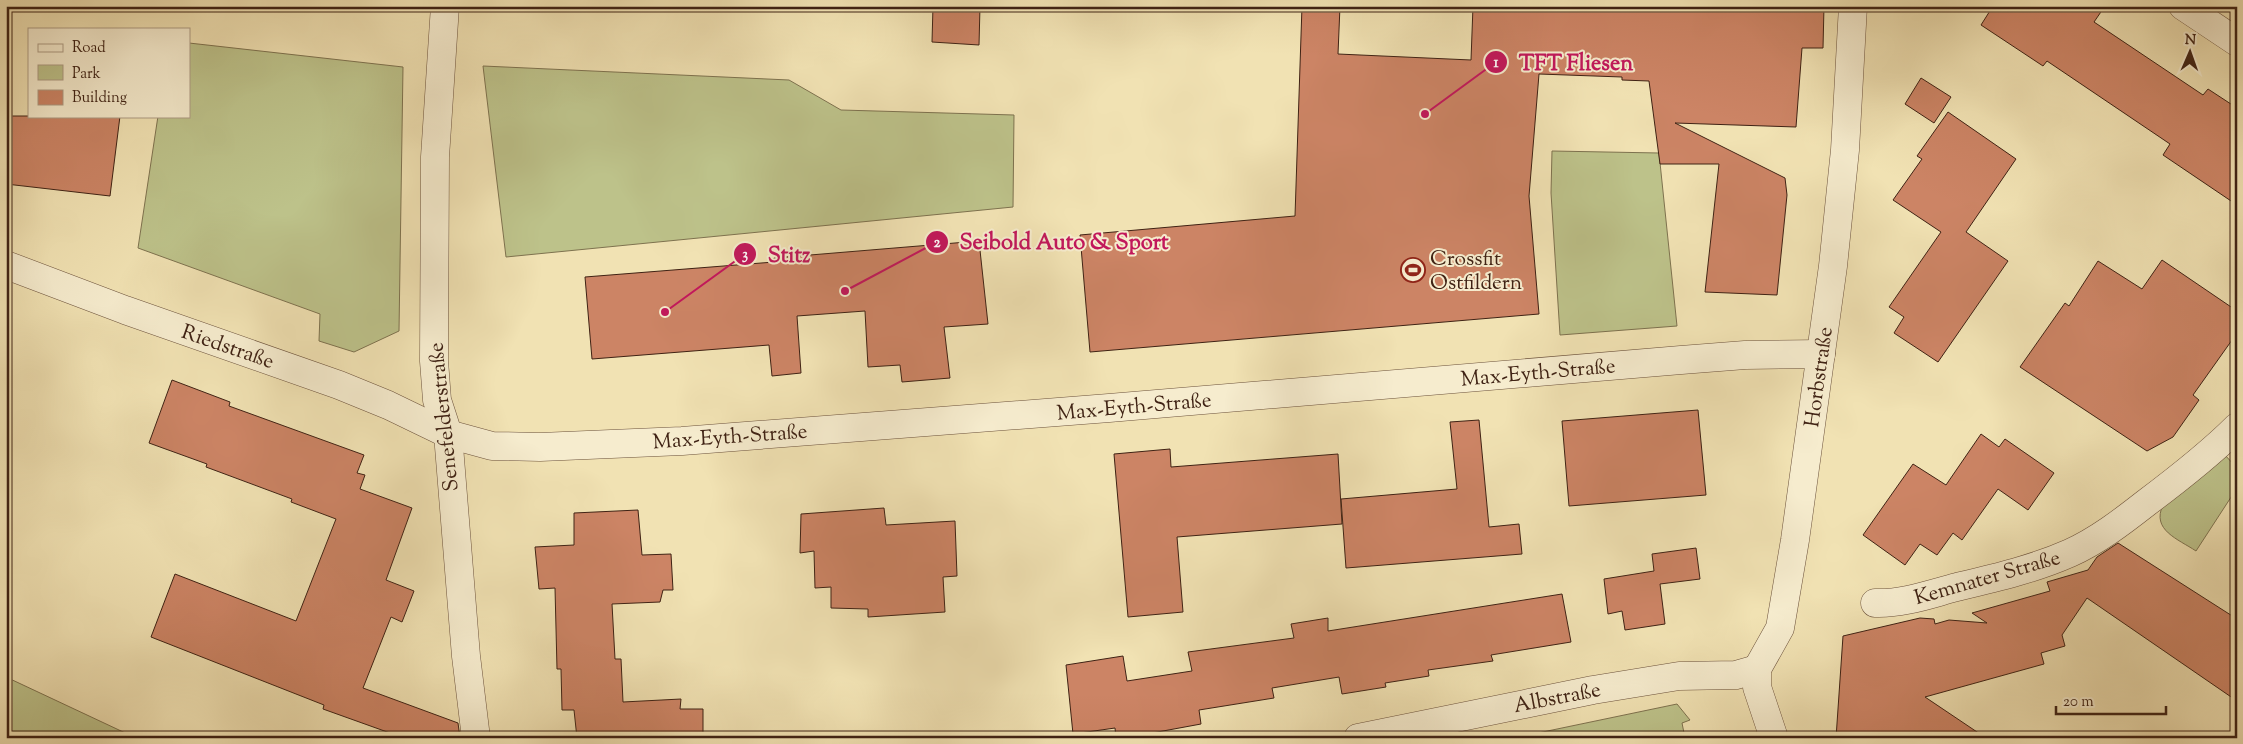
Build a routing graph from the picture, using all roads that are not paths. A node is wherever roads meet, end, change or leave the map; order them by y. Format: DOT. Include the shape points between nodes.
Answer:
graph roads {
  1 [pos="445,6"];
  2 [pos="1853,6"];
  3 [pos="2183,6"];
  4 [pos="2237,42"];
  5 [pos="6,265"];
  6 [pos="1822,354"];
  7 [pos="2237,427"];
  8 [pos="448,434"];
  9 [pos="1875,603"];
  10 [pos="1750,677"];
  11 [pos="476,738"];
  12 [pos="1358,738"];
  13 [pos="1774,738"];
  1 -- 8 [label="street, Senefelderstraße" via="435,157 434,361 438,400"];
  2 -- 6 [label="street, Horbstraße" via="1845,150"];
  3 -- 4 [label="street"];
  5 -- 8 [label="street, Riedstraße" via="339,385"];
  6 -- 8 [label="street, Max-Eyth-Straße" via="1745,355 682,441 492,446"];
  6 -- 10 [label="street, Horbstraße" via="1780,628"];
  7 -- 9 [label="street, Kemnater Straße" via="2142,506 2071,553 2037,566 1897,603"];
  8 -- 11 [label="street, Senefelderstraße"];
  10 -- 12 [label="street, Albstraße" via="1680,676 1631,683"];
  10 -- 13 [label="street"];
}
